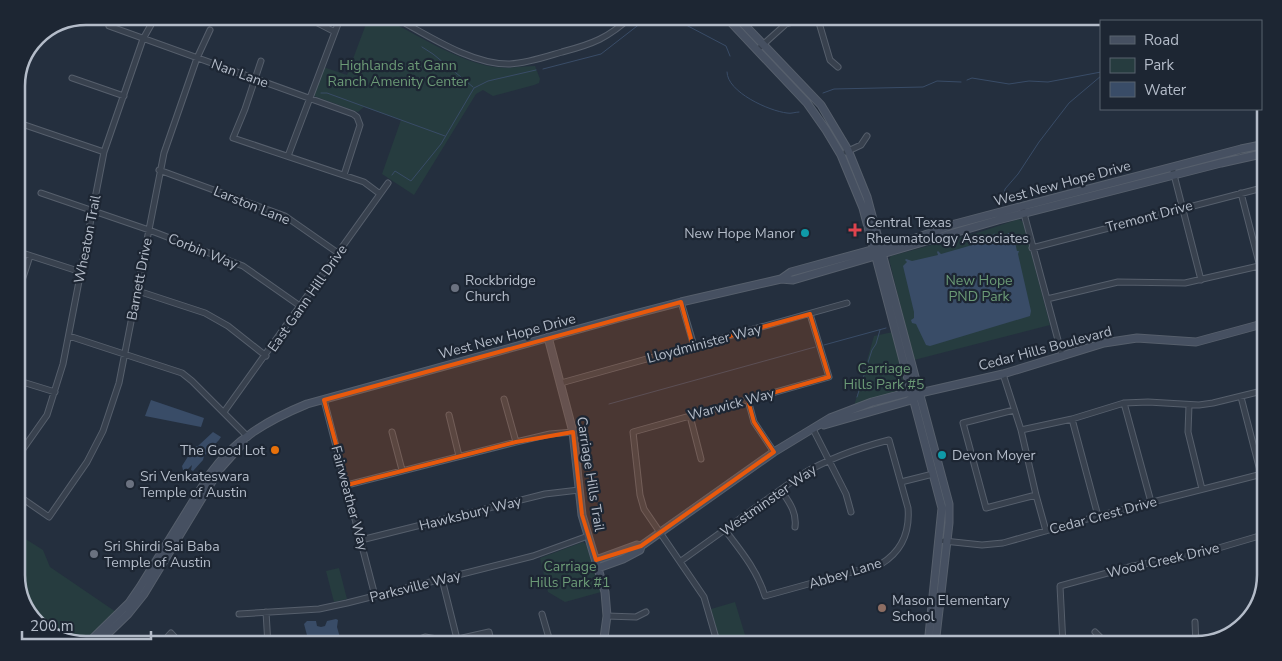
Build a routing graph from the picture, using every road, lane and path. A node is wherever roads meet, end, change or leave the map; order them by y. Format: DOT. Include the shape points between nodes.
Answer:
graph roads {
  1 [pos="151,25"];
  2 [pos="321,25"];
  3 [pos="338,25"];
  4 [pos="410,25"];
  5 [pos="622,25"];
  6 [pos="733,25"];
  7 [pos="744,25"];
  8 [pos="785,25"];
  9 [pos="819,25"];
  10 [pos="108,26"];
  11 [pos="210,30"];
  12 [pos="335,32"];
  13 [pos="143,39"];
  14 [pos="763,45"];
  15 [pos="757,50"];
  16 [pos="197,58"];
  17 [pos="261,61"];
  18 [pos="838,67"];
  19 [pos="72,78"];
  20 [pos="255,79"];
  21 [pos="124,96"];
  22 [pos="310,98"];
  23 [pos="25,125"];
  24 [pos="867,136"];
  25 [pos="1257,146"];
  26 [pos="848,150"];
  27 [pos="104,152"];
  28 [pos="841,155"];
  29 [pos="1257,155"];
  30 [pos="288,156"];
  31 [pos="1172,167"];
  32 [pos="159,170"];
  33 [pos="344,175"];
  34 [pos="1174,175"];
  35 [pos="388,183"];
  36 [pos="1257,189"];
  37 [pos="41,193"];
  38 [pos="1241,193"];
  39 [pos="380,194"];
  40 [pos="1022,206"];
  41 [pos="1183,207"];
  42 [pos="93,210"];
  43 [pos="1024,214"];
  44 [pos="983,217"];
  45 [pos="149,230"];
  46 [pos="951,235"];
  47 [pos="878,248"];
  48 [pos="1032,248"];
  49 [pos="338,253"];
  50 [pos="25,254"];
  51 [pos="30,256"];
  52 [pos="880,256"];
  53 [pos="1257,258"];
  54 [pos="1257,266"];
  55 [pos="25,271"];
  56 [pos="81,272"];
  57 [pos="781,279"];
  58 [pos="1201,280"];
  59 [pos="138,291"];
  60 [pos="1047,300"];
  61 [pos="681,302"];
  62 [pos="847,303"];
  63 [pos="300,306"];
  64 [pos="810,314"];
  65 [pos="1257,325"];
  66 [pos="69,336"];
  67 [pos="548,338"];
  68 [pos="694,346"];
  69 [pos="125,354"];
  70 [pos="1062,355"];
  71 [pos="266,356"];
  72 [pos="1003,374"];
  73 [pos="560,382"];
  74 [pos="25,383"];
  75 [pos="55,392"];
  76 [pos="1257,393"];
  77 [pos="915,395"];
  78 [pos="1241,397"];
  79 [pos="504,399"];
  80 [pos="324,400"];
  81 [pos="748,400"];
  82 [pos="1124,403"];
  83 [pos="1189,405"];
  84 [pos="1014,410"];
  85 [pos="224,412"];
  86 [pos="449,416"];
  87 [pos="690,416"];
  88 [pos="1072,419"];
  89 [pos="813,429"];
  90 [pos="1022,430"];
  91 [pos="392,432"];
  92 [pos="573,432"];
  93 [pos="248,437"];
  94 [pos="889,440"];
  95 [pos="512,442"];
  96 [pos="25,446"];
  97 [pos="774,452"];
  98 [pos="1257,453"];
  99 [pos="456,456"];
  100 [pos="701,459"];
  101 [pos="828,460"];
  102 [pos="399,471"];
  103 [pos="933,474"];
  104 [pos="1257,475"];
  105 [pos="901,482"];
  106 [pos="347,485"];
  107 [pos="1202,489"];
  108 [pos="579,490"];
  109 [pos="781,490"];
  110 [pos="1036,494"];
  111 [pos="25,500"];
  112 [pos="1151,502"];
  113 [pos="851,512"];
  114 [pos="1098,516"];
  115 [pos="795,527"];
  116 [pos="725,530"];
  117 [pos="1046,531"];
  118 [pos="660,534"];
  119 [pos="588,536"];
  120 [pos="1257,537"];
  121 [pos="362,540"];
  122 [pos="939,540"];
  123 [pos="947,541"];
  124 [pos="681,561"];
  125 [pos="597,564"];
  126 [pos="442,580"];
  127 [pos="375,596"];
  128 [pos="266,612"];
  129 [pos="646,612"];
  130 [pos="238,614"];
  131 [pos="542,614"];
  132 [pos="607,616"];
  133 [pos="1195,622"];
  134 [pos="1095,632"];
  135 [pos="95,636"];
  136 [pos="105,636"];
  137 [pos="267,636"];
  138 [pos="456,636"];
  139 [pos="470,636"];
  140 [pos="489,636"];
  141 [pos="548,636"];
  142 [pos="604,636"];
  143 [pos="715,636"];
  144 [pos="929,636"];
  145 [pos="936,636"];
  146 [pos="1063,636"];
  147 [pos="1100,636"];
  148 [pos="1196,636"];
  1 -- 13 [label="street, Wheaton Trail"];
  2 -- 12 [label="street"];
  3 -- 12 [label="street"];
  4 -- 5 [label="street" via="472,57 512,64 537,60 601,40"];
  6 -- 15 [label="main road"];
  7 -- 14 [label="main road"];
  8 -- 14 [label="street"];
  9 -- 18 [label="street" via="830,60"];
  10 -- 13 [label="street, Nan Lane"];
  11 -- 16 [label="street, Barnett Drive"];
  12 -- 22 [label="street"];
  13 -- 16 [label="street, Nan Lane"];
  13 -- 21 [label="street, Wheaton Trail"];
  14 -- 15 [label="street"];
  14 -- 26 [label="main road" via="821,105"];
  15 -- 28 [label="main road" via="807,103"];
  16 -- 20 [label="street, Nan Lane"];
  16 -- 32 [label="street, Barnett Drive"];
  17 -- 20 [label="street"];
  19 -- 21 [label="street"];
  20 -- 22 [label="street, Nan Lane"];
  20 -- 30 [label="street" via="233,138"];
  21 -- 27 [label="street, Wheaton Trail"];
  22 -- 30 [label="street"];
  22 -- 33 [label="street, Nan Lane" via="353,114 359,121"];
  23 -- 27 [label="street"];
  24 -- 26 [label="street" via="861,145"];
  25 -- 31 [label="main road, West New Hope Drive"];
  26 -- 28 [label="street"];
  26 -- 47 [label="main road" via="867,197"];
  27 -- 42 [label="street, Wheaton Trail"];
  28 -- 47 [label="main road"];
  29 -- 34 [label="main road, West New Hope Drive"];
  30 -- 33 [label="street"];
  31 -- 34 [label="street"];
  31 -- 40 [label="main road, West New Hope Drive"];
  32 -- 45 [label="street, Barnett Drive"];
  32 -- 49 [label="street, Larston Lane" via="285,216"];
  33 -- 39 [label="street" via="364,182"];
  34 -- 41 [label="street"];
  34 -- 43 [label="main road, West New Hope Drive"];
  35 -- 39 [label="street, East Gann Hill Drive"];
  36 -- 38 [label="street, Tremont Drive"];
  37 -- 42 [label="street, Corbin Way"];
  38 -- 41 [label="street, Tremont Drive"];
  38 -- 53 [label="street"];
  39 -- 49 [label="street, East Gann Hill Drive"];
  40 -- 43 [label="street"];
  40 -- 44 [label="main road, West New Hope Drive"];
  41 -- 48 [label="street, Tremont Drive"];
  41 -- 58 [label="street"];
  42 -- 45 [label="street, Corbin Way"];
  42 -- 56 [label="street, Wheaton Trail"];
  43 -- 46 [label="main road, West New Hope Drive"];
  43 -- 48 [label="street"];
  44 -- 46 [label="main road" via="978,222 955,229"];
  44 -- 47 [label="main road, West New Hope Drive"];
  45 -- 59 [label="street, Barnett Drive"];
  45 -- 63 [label="street, Corbin Way" via="242,266"];
  46 -- 52 [label="main road, West New Hope Drive"];
  47 -- 52 [label="main road"];
  47 -- 57 [label="main road, West New Hope Drive" via="791,272"];
  48 -- 60 [label="street"];
  49 -- 63 [label="street, East Gann Hill Drive"];
  50 -- 51 [label="street"];
  51 -- 55 [label="street"];
  51 -- 56 [label="street"];
  52 -- 57 [label="main road, West New Hope Drive" via="793,280"];
  52 -- 77 [label="main road"];
  54 -- 58 [label="street"];
  56 -- 66 [label="street, Wheaton Trail"];
  57 -- 61 [label="main road, West New Hope Drive"];
  58 -- 60 [label="street" via="1185,283 1118,282"];
  59 -- 69 [label="street, Barnett Drive"];
  59 -- 71 [label="street" via="205,313 228,326"];
  60 -- 70 [label="street"];
  61 -- 67 [label="main road, West New Hope Drive"];
  61 -- 68 [label="street"];
  62 -- 64 [label="street, Lloydminister Way"];
  63 -- 71 [label="street, East Gann Hill Drive"];
  64 -- 68 [label="street, Lloydminister Way"];
  64 -- 81 [label="street, Warwick Way" via="829,377"];
  65 -- 70 [label="main road, Cedar Hills Boulevard" via="1196,342 1137,338"];
  66 -- 69 [label="street"];
  66 -- 75 [label="street, Wheaton Trail"];
  67 -- 73 [label="main road, Carriage Hills Trail"];
  67 -- 80 [label="main road, West New Hope Drive"];
  68 -- 73 [label="street, Lloydminister Way"];
  69 -- 85 [label="street" via="182,374"];
  69 -- 111 [label="street, Barnett Drive" via="104,431 87,462 49,517"];
  70 -- 72 [label="main road, Cedar Hills Boulevard"];
  71 -- 85 [label="street, East Gann Hill Drive"];
  72 -- 77 [label="main road, Cedar Hills Boulevard"];
  72 -- 84 [label="street"];
  73 -- 92 [label="main road, Carriage Hills Trail"];
  74 -- 75 [label="street"];
  75 -- 96 [label="street, Wheaton Trail" via="47,415"];
  76 -- 78 [label="street"];
  77 -- 89 [label="main road, Cedar Hills Boulevard"];
  77 -- 103 [label="main road"];
  77 -- 123 [label="main road" via="949,504"];
  78 -- 83 [label="street"];
  78 -- 98 [label="street"];
  79 -- 95 [label="street"];
  80 -- 93 [label="main road, West New Hope Drive" via="273,418"];
  80 -- 106 [label="street, Fairweather Way"];
  81 -- 87 [label="street, Warwick Way"];
  81 -- 97 [label="street" via="754,422"];
  82 -- 83 [label="street"];
  82 -- 88 [label="street"];
  82 -- 112 [label="street"];
  83 -- 107 [label="street" via="1188,432"];
  84 -- 90 [label="street"];
  84 -- 110 [label="street" via="963,423 986,508"];
  85 -- 93 [label="street"];
  86 -- 99 [label="street"];
  87 -- 100 [label="street"];
  87 -- 118 [label="street, Warwick Way" via="633,432 640,495 644,509"];
  88 -- 90 [label="street"];
  88 -- 114 [label="street"];
  89 -- 97 [label="main road, Cedar Hills Boulevard"];
  89 -- 101 [label="street"];
  90 -- 110 [label="street"];
  91 -- 102 [label="street"];
  92 -- 95 [label="street"];
  92 -- 108 [label="main road, Carriage Hills Trail"];
  93 -- 135 [label="main road, West New Hope Drive" via="231,448 210,474 140,588"];
  93 -- 136 [label="main road, West New Hope Drive" via="219,470 144,594"];
  94 -- 101 [label="street, Westminster Way"];
  94 -- 105 [label="street, Abbey Lane"];
  95 -- 99 [label="street"];
  97 -- 118 [label="main road, Cedar Hills Boulevard"];
  99 -- 102 [label="street"];
  101 -- 109 [label="street, Westminster Way"];
  101 -- 113 [label="street" via="846,494"];
  102 -- 106 [label="street"];
  103 -- 105 [label="street"];
  103 -- 122 [label="main road" via="942,508"];
  104 -- 107 [label="street, Cedar Crest Drive"];
  105 -- 116 [label="street, Abbey Lane" via="908,508 908,526 903,542 894,555 873,567 765,596 752,566"];
  106 -- 121 [label="street, Fairweather Way"];
  107 -- 112 [label="street, Cedar Crest Drive"];
  108 -- 119 [label="main road, Carriage Hills Trail"];
  108 -- 121 [label="street, Hawksbury Way" via="545,494"];
  109 -- 115 [label="street" via="795,512"];
  109 -- 116 [label="street, Westminster Way"];
  110 -- 117 [label="street"];
  112 -- 114 [label="street, Cedar Crest Drive"];
  114 -- 117 [label="street, Cedar Crest Drive"];
  116 -- 124 [label="street, Westminster Way"];
  117 -- 123 [label="street, Cedar Crest Drive" via="992,545"];
  118 -- 124 [label="street"];
  118 -- 125 [label="main road, Cedar Hills Boulevard" via="641,546"];
  119 -- 125 [label="main road, Carriage Hills Trail"];
  119 -- 126 [label="street, Parksville Way" via="532,556"];
  120 -- 146 [label="street, Wood Creek Drive" via="1195,555 1133,566 1060,586"];
  121 -- 127 [label="street, Fairweather Way"];
  122 -- 123 [label="street, Cedar Crest Drive"];
  122 -- 144 [label="main road"];
  123 -- 145 [label="main road"];
  124 -- 143 [label="street" via="704,596"];
  125 -- 132 [label="main road, Carriage Hills Trail" via="605,592"];
  126 -- 127 [label="street, Parksville Way"];
  126 -- 138 [label="street"];
  127 -- 128 [label="street, Parksville Way" via="319,609"];
  128 -- 130 [label="street, Parksville Way"];
  128 -- 137 [label="street"];
  129 -- 132 [label="street" via="636,617"];
  131 -- 141 [label="street"];
  132 -- 142 [label="main road, Carriage Hills Trail"];
  133 -- 148 [label="street"];
  134 -- 147 [label="street"];
  139 -- 140 [label="street" via="488,632"];
}
